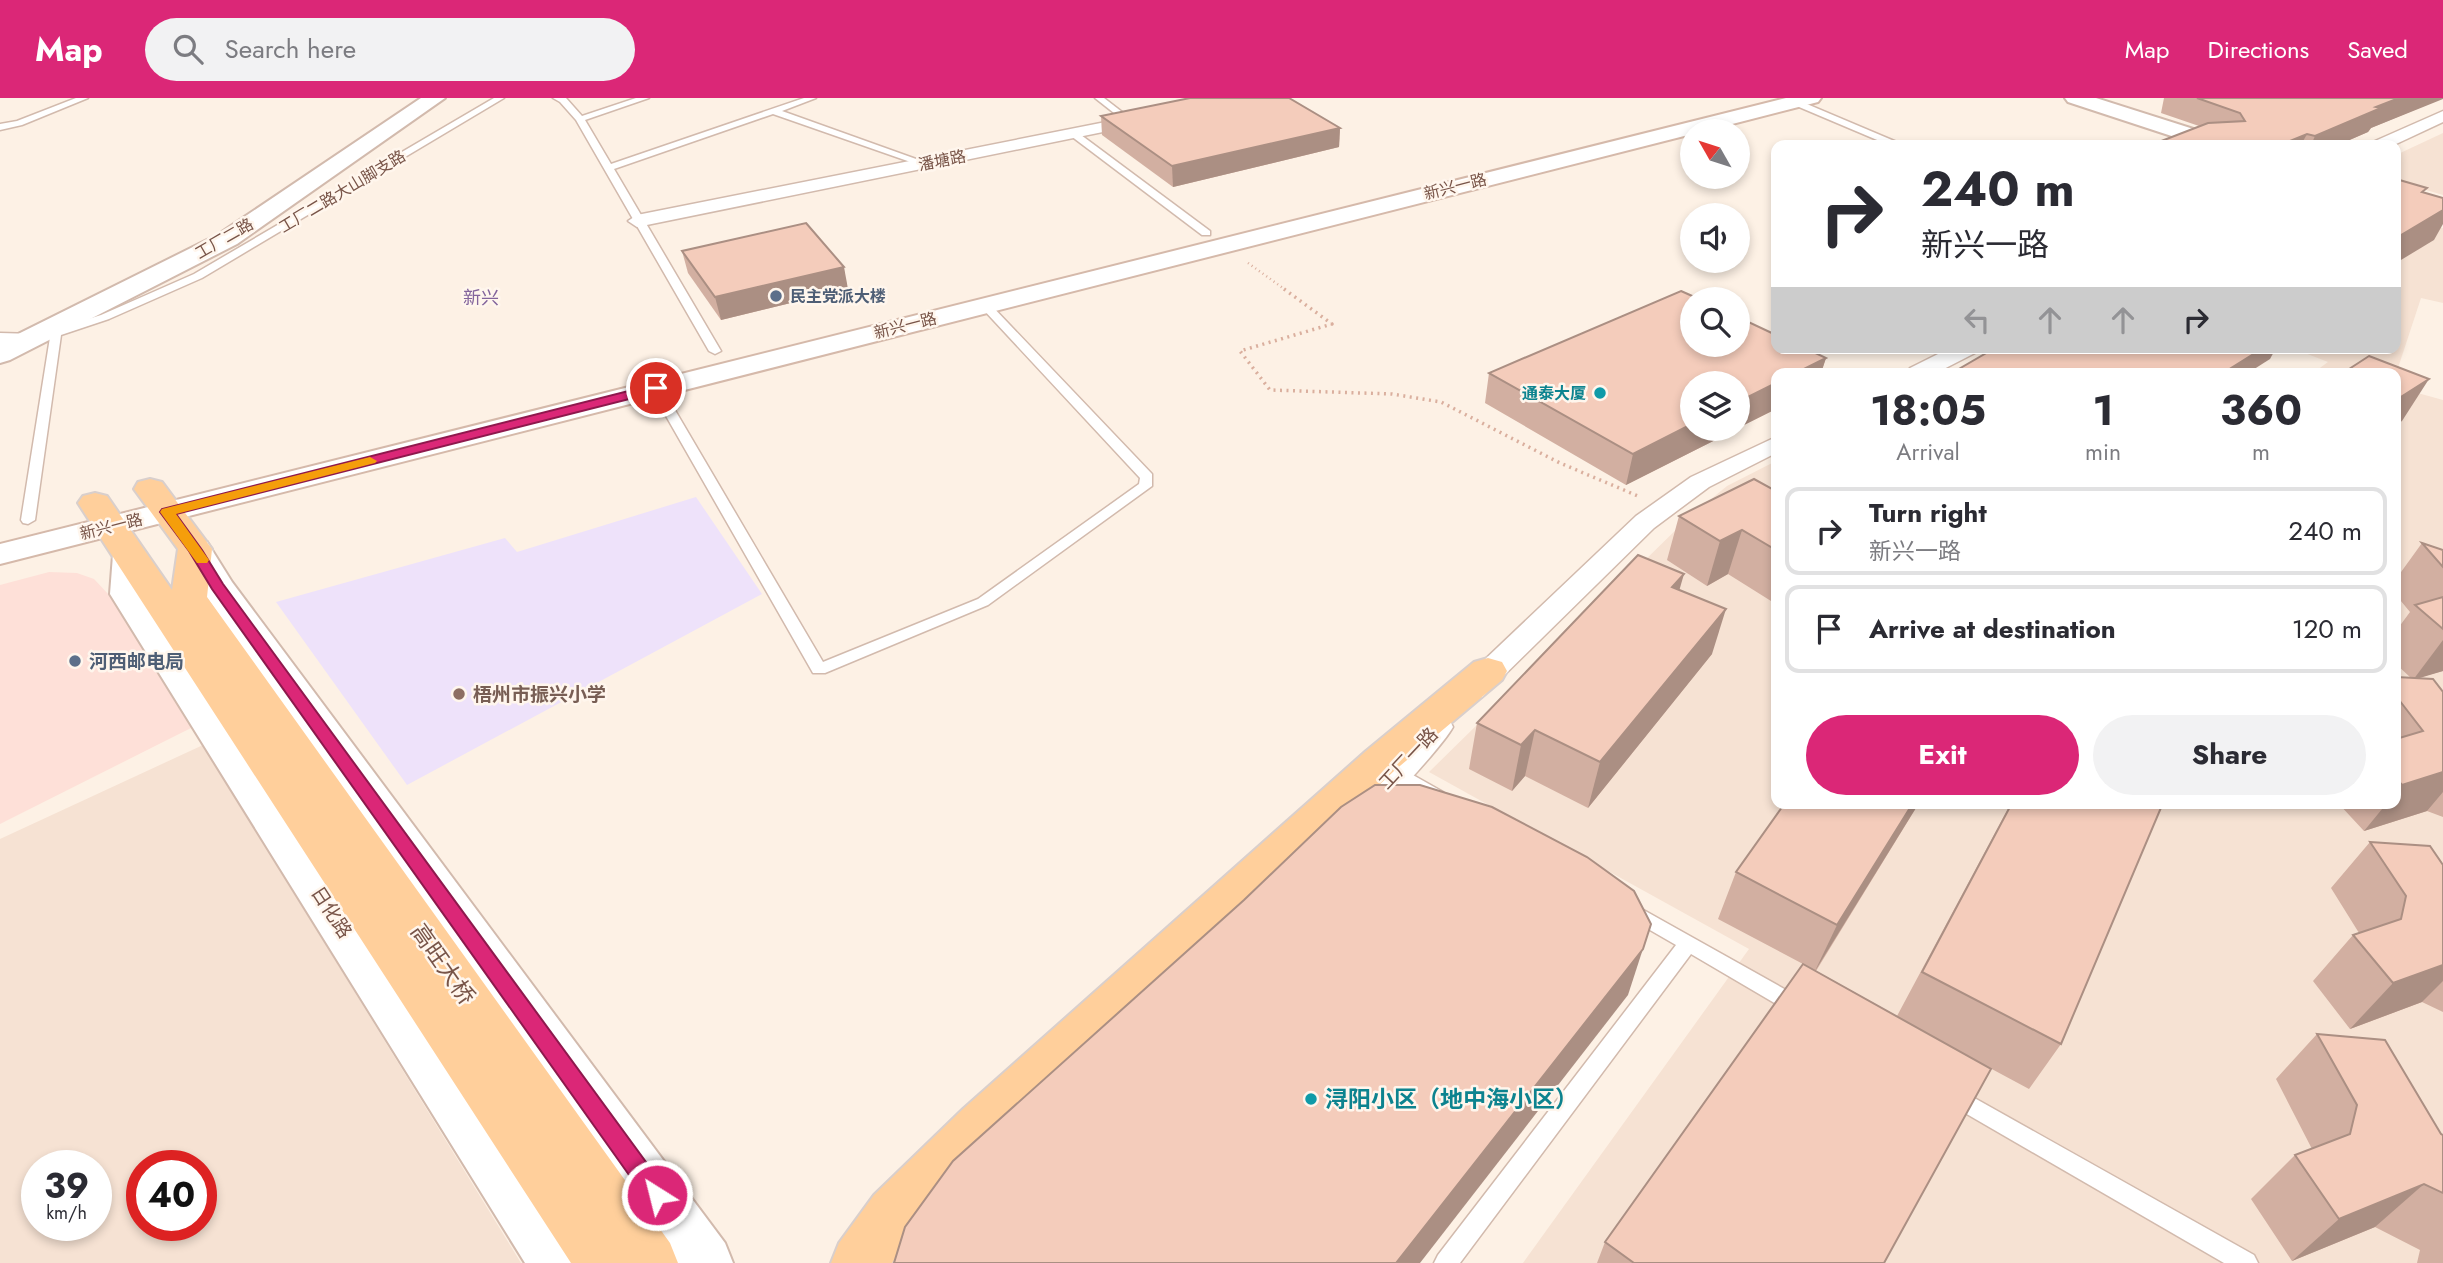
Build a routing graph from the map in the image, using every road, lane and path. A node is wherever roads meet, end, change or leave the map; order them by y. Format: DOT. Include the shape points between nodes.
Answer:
graph roads {
  1 [pos="84,98"];
  2 [pos="435,98"];
  3 [pos="500,98"];
  4 [pos="557,98"];
  5 [pos="645,98"];
  6 [pos="812,98"];
  7 [pos="1099,98"];
  8 [pos="1764,98"];
  9 [pos="2075,98"];
  10 [pos="1803,100"];
  11 [pos="773,111"];
  12 [pos="2443,116"];
  13 [pos="1157,117"];
  14 [pos="580,119"];
  15 [pos="1131,122"];
  16 [pos="0,127"];
  17 [pos="1074,134"];
  18 [pos="1886,140"];
  19 [pos="2205,140"];
  20 [pos="2392,140"];
  21 [pos="925,164"];
  22 [pos="607,168"];
  23 [pos="637,221"];
  24 [pos="1214,239"];
  25 [pos="985,304"];
  26 [pos="56,333"];
  27 [pos="13,340"];
  28 [pos="715,351"];
  29 [pos="0,354"];
  30 [pos="1955,354"];
  31 [pos="1928,368"];
  32 [pos="656,388"];
  33 [pos="1771,446"];
  34 [pos="230,470"];
  35 [pos="120,508"];
  36 [pos="1665,508"];
  37 [pos="28,520"];
  38 [pos="0,527"];
  39 [pos="195,550"];
  40 [pos="0,554"];
  41 [pos="224,670"];
  42 [pos="1488,671"];
  43 [pos="1397,772"];
  44 [pos="1455,806"];
  45 [pos="1618,902"];
  46 [pos="1688,943"];
  47 [pos="1809,1013"];
  48 [pos="1930,1082"];
  49 [pos="557,1263"];
  50 [pos="604,1263"];
  51 [pos="650,1263"];
  52 [pos="705,1263"];
  53 [pos="859,1263"];
  54 [pos="867,1263"];
  55 [pos="1446,1263"];
  56 [pos="2246,1263"];
  1 -- 16 [label="lane"];
  2 -- 27 [label="main road, 工厂二路" via="229,239"];
  3 -- 26 [label="lane, 工厂二路大山脚支路" via="198,276"];
  4 -- 14 [label="lane"];
  5 -- 14 [label="lane"];
  6 -- 11 [label="lane"];
  7 -- 15 [label="lane"];
  8 -- 24 [label="main road, 新兴一路"];
  9 -- 19 [label="main road"];
  10 -- 18 [label="lane"];
  10 -- 24 [label="main road, 新兴一路"];
  11 -- 21 [label="lane"];
  11 -- 22 [label="lane"];
  12 -- 20 [label="street"];
  13 -- 15 [label="street, 潘塘路"];
  14 -- 22 [label="lane"];
  15 -- 17 [label="street, 潘塘路"];
  17 -- 21 [label="street, 潘塘路"];
  17 -- 24 [label="lane"];
  21 -- 23 [label="street, 潘塘路"];
  22 -- 23 [label="lane"];
  23 -- 28 [label="lane"];
  24 -- 25 [label="main road, 新兴一路"];
  24 -- 28 [label="main road, 新兴一路"];
  24 -- 36 [label="path" via="1332,324 1240,351 1270,390 1392,394 1441,402 1560,463"];
  25 -- 32 [label="main road, 新兴一路"];
  25 -- 32 [label="lane" via="1147,477 1145,486 983,602 818,669"];
  26 -- 27 [label="lane, 工厂二路大山脚支路"];
  26 -- 37 [label="lane"];
  27 -- 29 [label="main road, 工厂二路"];
  28 -- 34 [label="main road, 新兴一路"];
  30 -- 31 [label="street"];
  32 -- 35 [label="main road, 新兴一路"];
  33 -- 36 [label="street, 工厂一路" via="1700,482"];
  35 -- 37 [label="main road, 新兴一路"];
  35 -- 39 [label="main road"];
  35 -- 40 [label="main road, 新兴一路"];
  35 -- 41 [label="main road"];
  35 -- 49 [label="main road, 日化路" via="128,594"];
  36 -- 42 [label="street, 工厂一路"];
  37 -- 38 [label="main road, 新兴一路"];
  39 -- 41 [label="main road" via="189,598"];
  39 -- 52 [label="main road"];
  41 -- 50 [label="main road, 高旺大桥"];
  41 -- 51 [label="main road, 高旺大桥"];
  42 -- 43 [label="street, 工厂一路"];
  42 -- 53 [label="main road" via="1380,761 981,1126 893,1213"];
  43 -- 44 [label="lane"];
  43 -- 54 [label="street, 工厂一路" via="1228,934"];
  45 -- 46 [label="lane"];
  46 -- 47 [label="lane"];
  46 -- 55 [label="lane"];
  48 -- 56 [label="lane"];
}
